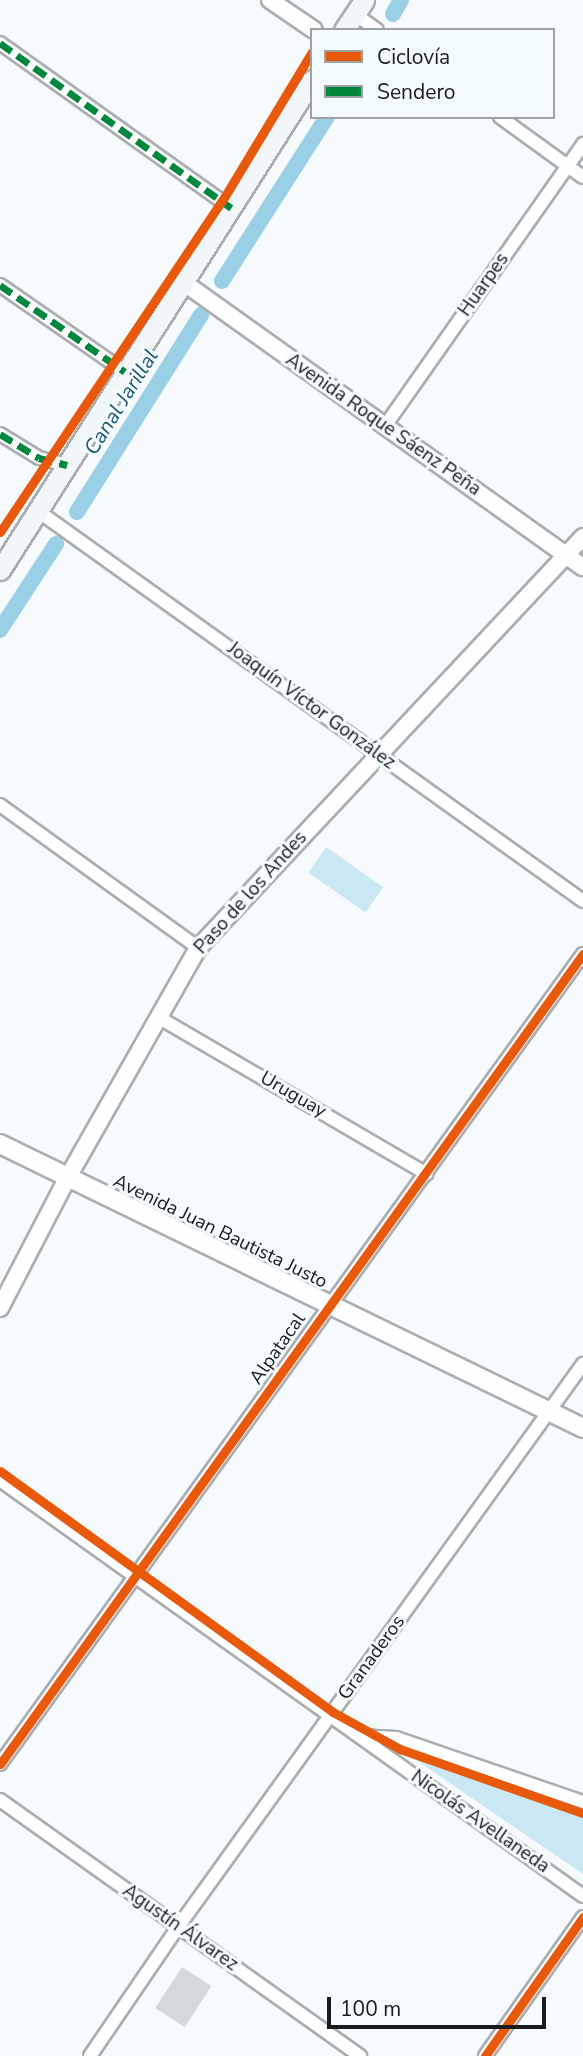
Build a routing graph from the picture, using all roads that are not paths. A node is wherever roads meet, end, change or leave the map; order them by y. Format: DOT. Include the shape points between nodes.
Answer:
graph roads {
  1 [pos="270,0"];
  2 [pos="354,15"];
  3 [pos="311,28"];
  4 [pos="374,28"];
  5 [pos="0,43"];
  6 [pos="310,83"];
  7 [pos="503,119"];
  8 [pos="583,144"];
  9 [pos="568,166"];
  10 [pos="583,177"];
  11 [pos="231,208"];
  12 [pos="183,282"];
  13 [pos="0,285"];
  14 [pos="125,372"];
  15 [pos="385,426"];
  16 [pos="0,434"];
  17 [pos="68,465"];
  18 [pos="38,511"];
  19 [pos="583,537"];
  20 [pos="566,555"];
  21 [pos="583,567"];
  22 [pos="0,570"];
  23 [pos="378,754"];
  24 [pos="0,805"];
  25 [pos="583,901"];
  26 [pos="198,948"];
  27 [pos="583,954"];
  28 [pos="158,1017"];
  29 [pos="0,1144"];
  30 [pos="427,1174"];
  31 [pos="68,1177"];
  32 [pos="331,1305"];
  33 [pos="0,1308"];
  34 [pos="583,1364"];
  35 [pos="549,1411"];
  36 [pos="583,1427"];
  37 [pos="0,1480"];
  38 [pos="137,1578"];
  39 [pos="330,1715"];
  40 [pos="358,1735"];
  41 [pos="398,1739"];
  42 [pos="388,1757"];
  43 [pos="0,1764"];
  44 [pos="0,1800"];
  45 [pos="583,1802"];
  46 [pos="583,1896"];
  47 [pos="583,1917"];
  48 [pos="178,1927"];
  49 [pos="90,2056"];
  50 [pos="360,2056"];
  51 [pos="485,2056"];
  1 -- 3 [label="street"];
  2 -- 4 [label="street"];
  5 -- 11 [label="street"];
  6 -- 11 [label="main road"];
  7 -- 9 [label="street"];
  8 -- 9 [label="street, Huarpes"];
  9 -- 10 [label="street"];
  9 -- 15 [label="street, Huarpes"];
  11 -- 12 [label="main road"];
  12 -- 14 [label="main road"];
  12 -- 15 [label="street, Avenida Roque Sáenz Peña"];
  13 -- 14 [label="street"];
  14 -- 17 [label="main road"];
  15 -- 20 [label="street, Avenida Roque Sáenz Peña"];
  16 -- 17 [label="street" via="39,458"];
  17 -- 18 [label="main road"];
  18 -- 22 [label="main road"];
  18 -- 23 [label="street, Joaquín Víctor González"];
  19 -- 20 [label="street, Paso de los Andes"];
  20 -- 21 [label="street, Avenida Roque Sáenz Peña"];
  20 -- 23 [label="street, Paso de los Andes"];
  23 -- 25 [label="street, Joaquín Víctor González"];
  23 -- 26 [label="street, Paso de los Andes"];
  24 -- 26 [label="street"];
  26 -- 28 [label="street, Paso de los Andes"];
  27 -- 30 [label="street, Alpatacal"];
  28 -- 30 [label="street, Uruguay"];
  28 -- 31 [label="street, Paso de los Andes"];
  29 -- 31 [label="main road, Avenida Juan Bautista Justo"];
  30 -- 32 [label="street, Alpatacal"];
  31 -- 32 [label="main road, Avenida Juan Bautista Justo"];
  31 -- 33 [label="street, Paso de los Andes"];
  32 -- 35 [label="main road, Avenida Juan Bautista Justo"];
  32 -- 38 [label="street, Alpatacal"];
  34 -- 35 [label="street, Granaderos"];
  35 -- 36 [label="main road, Avenida Juan Bautista Justo"];
  35 -- 39 [label="street, Granaderos"];
  37 -- 38 [label="street, Nicolás Avellaneda"];
  38 -- 39 [label="street, Nicolás Avellaneda"];
  38 -- 43 [label="street, Alpatacal"];
  39 -- 40 [label="street, Nicolás Avellaneda"];
  39 -- 48 [label="street, Granaderos"];
  40 -- 41 [label="street"];
  40 -- 42 [label="street, Nicolás Avellaneda"];
  41 -- 42 [label="street" via="384,1744"];
  41 -- 45 [label="street"];
  42 -- 46 [label="street, Nicolás Avellaneda"];
  44 -- 48 [label="street, Agustín Álvarez"];
  47 -- 51 [label="street"];
  48 -- 49 [label="street, Granaderos"];
  48 -- 50 [label="street, Agustín Álvarez"];
}
